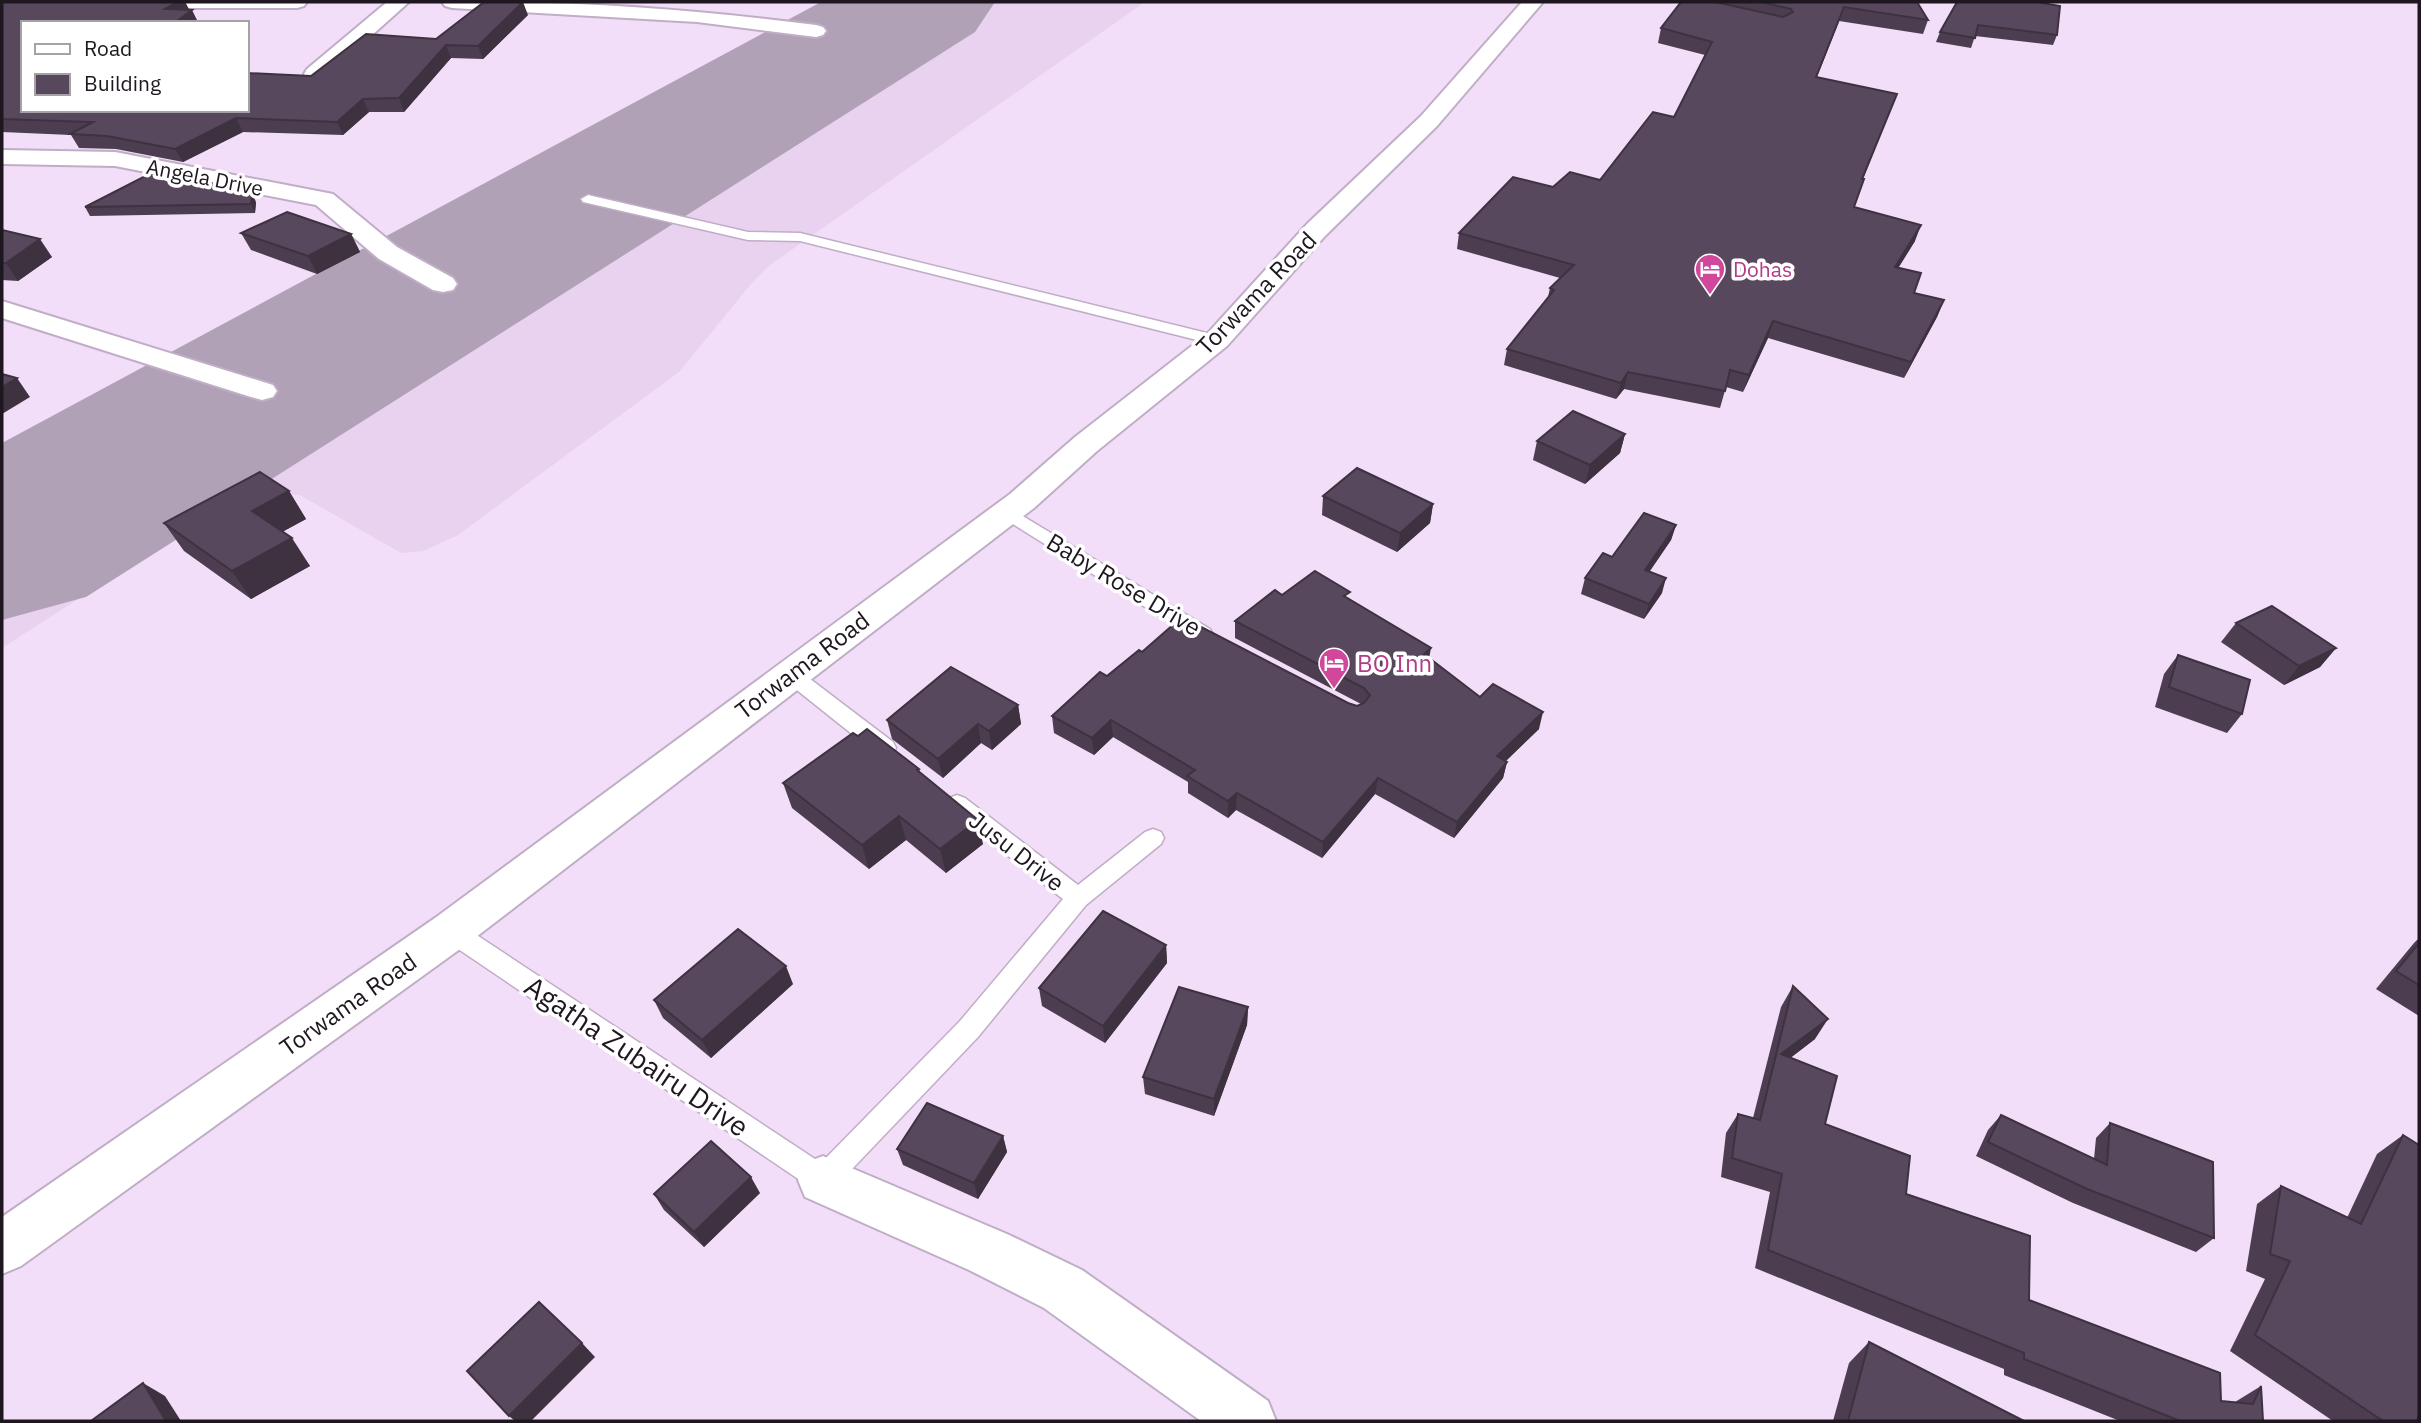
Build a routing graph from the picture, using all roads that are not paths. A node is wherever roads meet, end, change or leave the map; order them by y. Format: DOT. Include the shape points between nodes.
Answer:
graph roads {
  1 [pos="171,2"];
  2 [pos="297,2"];
  3 [pos="399,2"];
  4 [pos="452,2"];
  5 [pos="1533,2"];
  6 [pos="816,32"];
  7 [pos="315,74"];
  8 [pos="2,157"];
  9 [pos="588,199"];
  10 [pos="443,284"];
  11 [pos="2,309"];
  12 [pos="1217,340"];
  13 [pos="262,390"];
  14 [pos="1006,512"];
  15 [pos="1219,642"];
  16 [pos="790,674"];
  17 [pos="897,757"];
  18 [pos="939,790"];
  19 [pos="1153,838"];
  20 [pos="1079,898"];
  21 [pos="451,931"];
  22 [pos="823,1180"];
  23 [pos="2,1248"];
  24 [pos="1248,1421"];
  1 -- 2 [label="street"];
  3 -- 7 [label="street"];
  4 -- 6 [label="street" via="696,16"];
  5 -- 12 [label="street, Torwama Road" via="1429,121 1316,230"];
  8 -- 10 [label="street, Angela Drive" via="115,159 324,199 388,253"];
  9 -- 12 [label="lane" via="739,234 800,237"];
  11 -- 13 [label="street"];
  12 -- 14 [label="street, Torwama Road"];
  14 -- 15 [label="lane, Baby Rose Drive"];
  14 -- 16 [label="street, Torwama Road"];
  16 -- 17 [label="lane"];
  16 -- 21 [label="street, Torwama Road"];
  18 -- 20 [label="lane, Jusu Drive"];
  19 -- 20 [label="lane"];
  20 -- 22 [label="lane" via="969,1029"];
  21 -- 22 [label="lane, Agatha Zubairu Drive"];
  21 -- 23 [label="street, Torwama Road"];
  22 -- 24 [label="street" via="1063,1289"];
}
